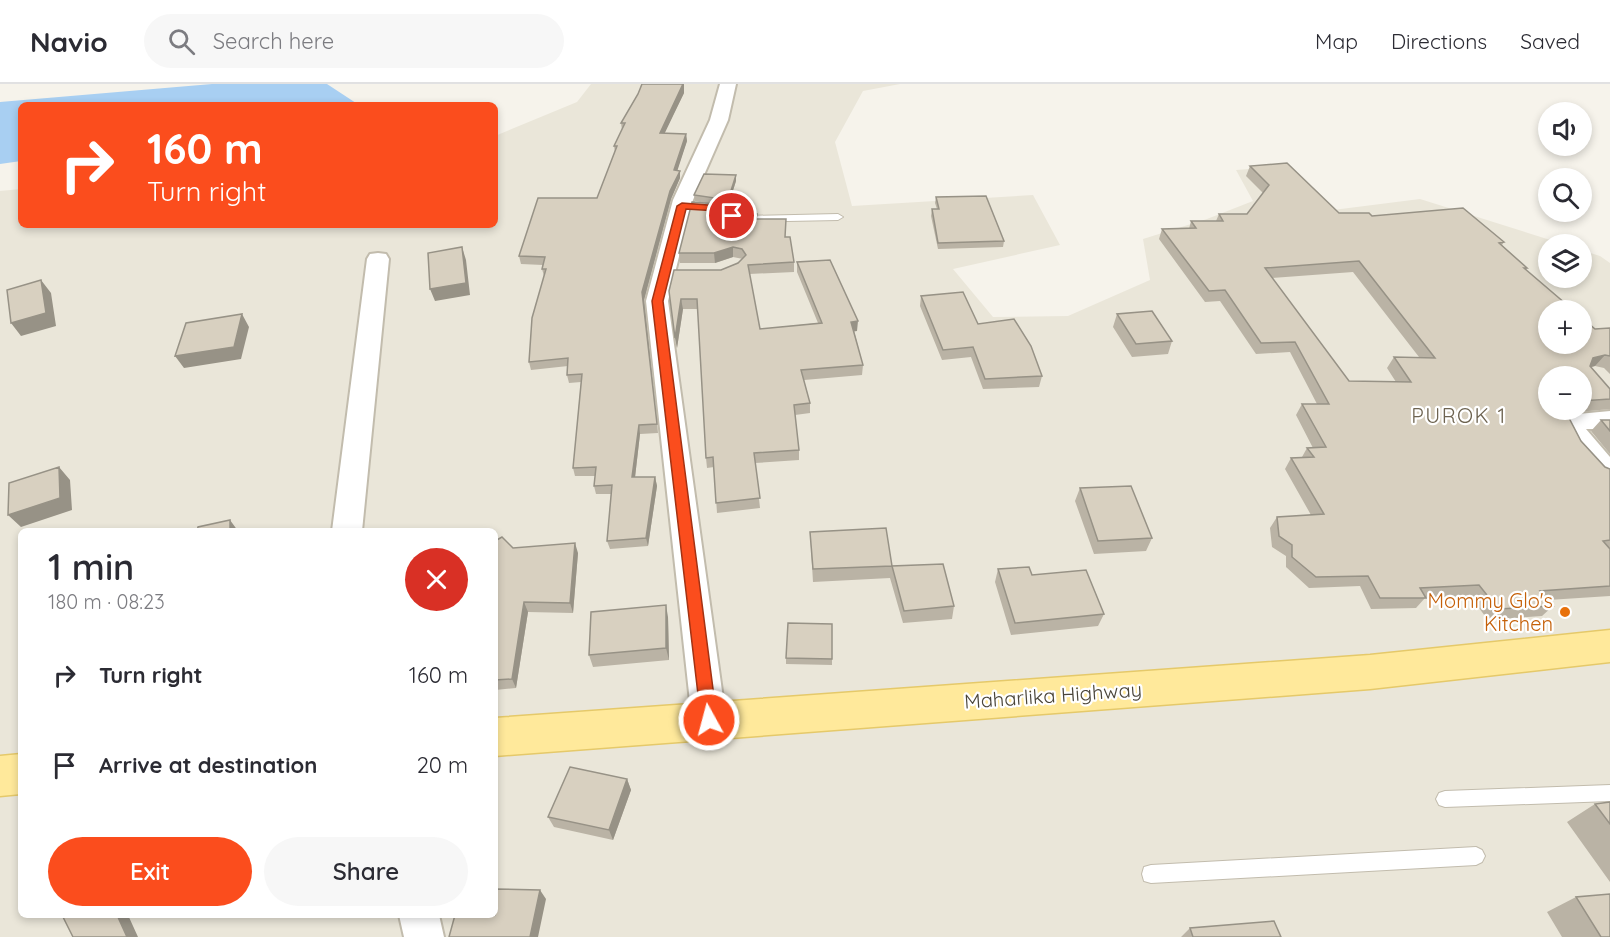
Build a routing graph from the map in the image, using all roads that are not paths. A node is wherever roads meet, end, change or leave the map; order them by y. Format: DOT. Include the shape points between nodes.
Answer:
graph roads {
  1 [pos="728,84"];
  2 [pos="692,206"];
  3 [pos="838,218"];
  4 [pos="378,259"];
  5 [pos="1610,420"];
  6 [pos="1610,475"];
  7 [pos="347,528"];
  8 [pos="1610,646"];
  9 [pos="709,720"];
  10 [pos="498,737"];
  11 [pos="18,774"];
  12 [pos="0,776"];
  13 [pos="1610,793"];
  14 [pos="1445,799"];
  15 [pos="1476,856"];
  16 [pos="1152,874"];
  17 [pos="420,918"];
  18 [pos="424,937"];
  1 -- 2 [label="street"];
  2 -- 3 [label="lane" via="721,208 743,219"];
  2 -- 9 [label="street" via="676,271 657,301"];
  4 -- 7 [label="street"];
  5 -- 6 [label="street" via="1576,421 1572,426 1575,435"];
  8 -- 9 [label="main road, Maharlika Highway" via="1370,672"];
  9 -- 10 [label="main road, Maharlika Highway"];
  11 -- 12 [label="main road"];
  13 -- 14 [label="lane"];
  15 -- 16 [label="lane"];
  17 -- 18 [label="street"];
}
